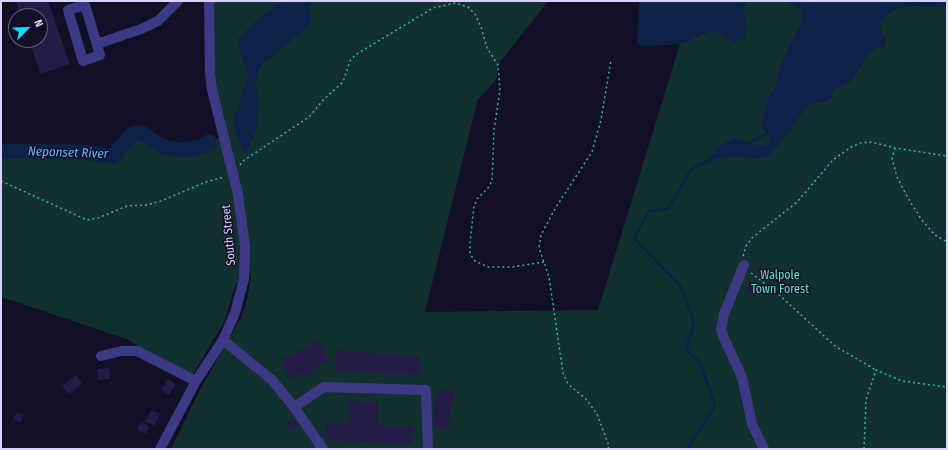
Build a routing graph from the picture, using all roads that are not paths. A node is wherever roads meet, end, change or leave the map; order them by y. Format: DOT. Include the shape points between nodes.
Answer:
graph roads {
  1 [pos="178,1"];
  2 [pos="209,1"];
  3 [pos="97,44"];
  4 [pos="744,265"];
  5 [pos="223,340"];
  6 [pos="101,356"];
  7 [pos="196,381"];
  8 [pos="294,407"];
  9 [pos="160,449"];
  10 [pos="323,449"];
  11 [pos="428,449"];
  12 [pos="764,449"];
  1 -- 3 [label="street" via="158,21"];
  2 -- 5 [label="street, South Street" via="212,90 234,175 242,219 245,272 244,288"];
  3 -- 3 [label="street" via="100,55 83,61 68,10 84,5"];
  4 -- 12 [label="street" via="725,310 721,330 741,373 752,424"];
  5 -- 7 [label="street, South Street"];
  5 -- 8 [label="street" via="272,380"];
  6 -- 7 [label="street" via="125,350 138,351"];
  7 -- 9 [label="street, South Street"];
  8 -- 10 [label="street"];
  8 -- 11 [label="street" via="324,387 426,390"];
}
